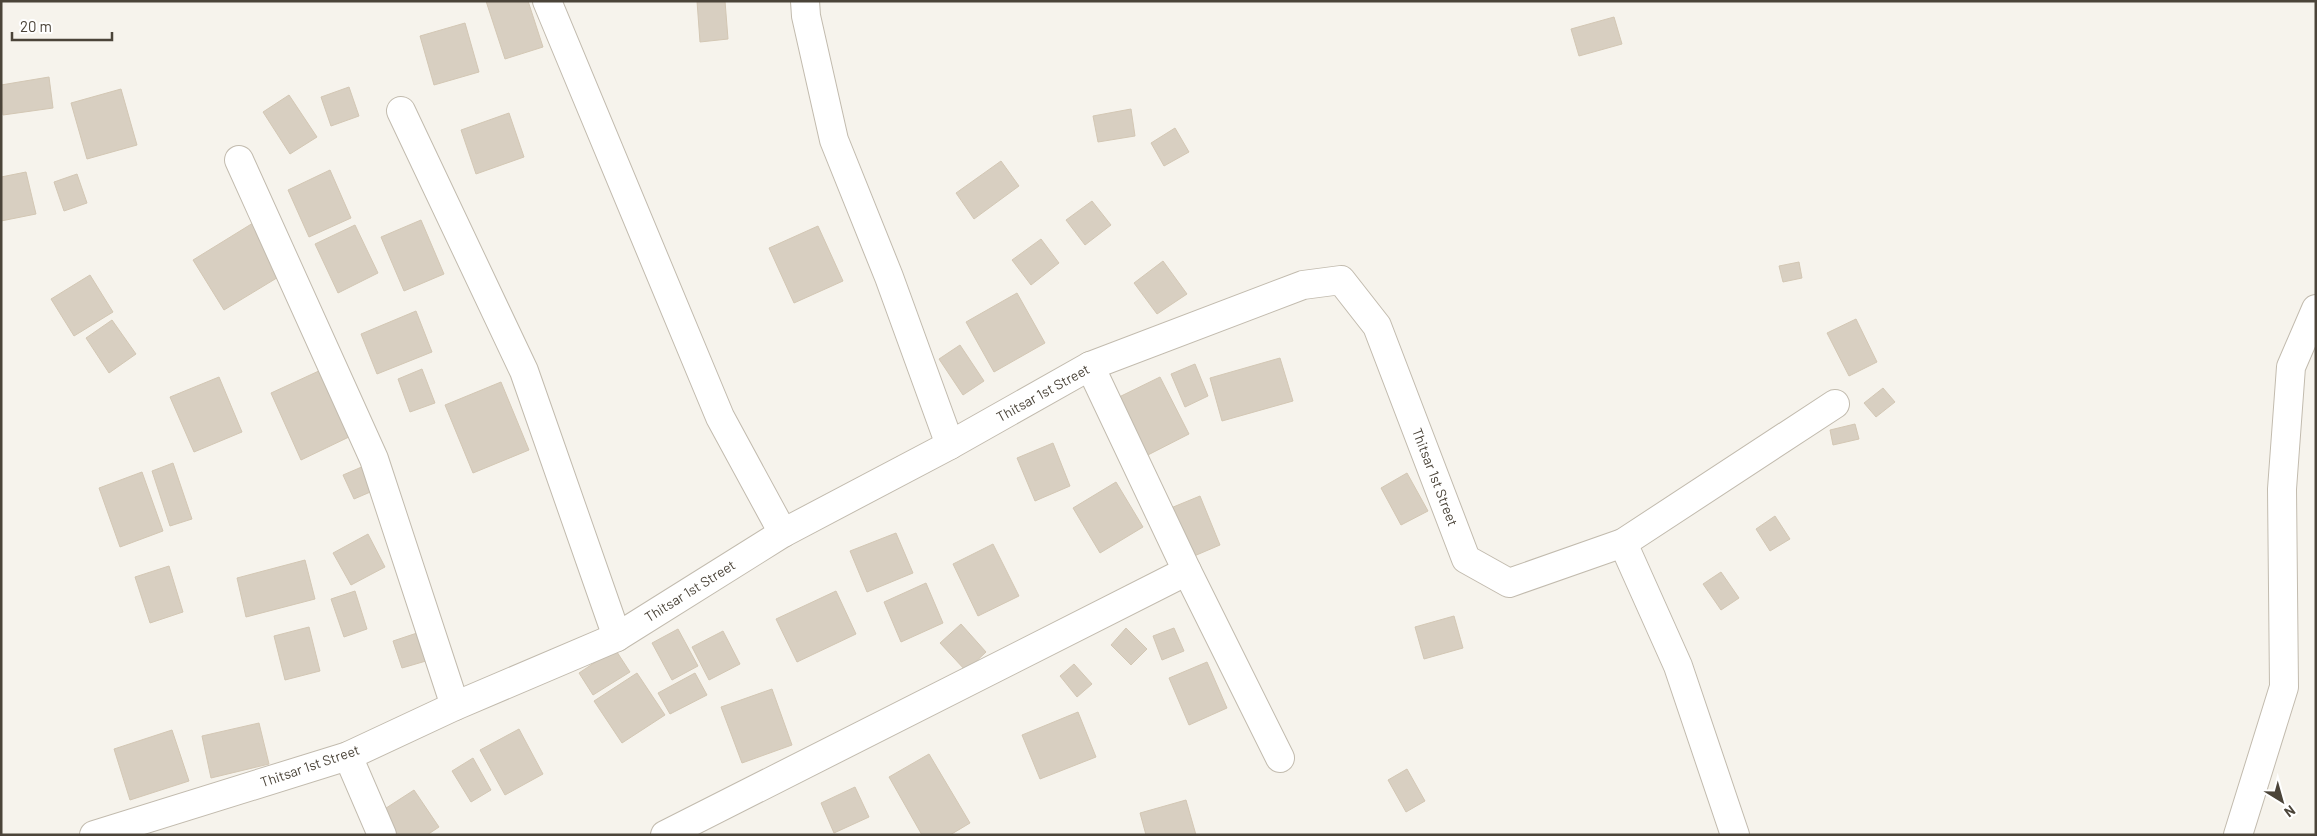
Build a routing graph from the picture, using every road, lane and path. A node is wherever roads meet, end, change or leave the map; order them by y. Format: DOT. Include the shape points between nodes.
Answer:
graph roads {
  1 [pos="547,1"];
  2 [pos="805,1"];
  3 [pos="401,112"];
  4 [pos="239,160"];
  5 [pos="2316,309"];
  6 [pos="1090,366"];
  7 [pos="1835,404"];
  8 [pos="950,445"];
  9 [pos="783,533"];
  10 [pos="1623,543"];
  11 [pos="1187,571"];
  12 [pos="617,637"];
  13 [pos="455,706"];
  14 [pos="348,756"];
  15 [pos="1280,758"];
  16 [pos="94,835"];
  17 [pos="382,835"];
  18 [pos="665,835"];
  19 [pos="1735,835"];
  20 [pos="2238,835"];
  1 -- 9 [label="street" via="720,418"];
  2 -- 8 [label="street" via="834,140 889,277"];
  3 -- 12 [label="street" via="524,371"];
  4 -- 13 [label="street" via="374,458"];
  5 -- 20 [label="street" via="2292,367 2290,386 2282,489 2284,687"];
  6 -- 8 [label="street, Thitsar 1st Street"];
  6 -- 10 [label="street, Thitsar 1st Street" via="1303,285 1341,280 1377,326 1466,559 1509,583"];
  6 -- 11 [label="street"];
  7 -- 10 [label="street, Thitsar 1st Street"];
  8 -- 9 [label="street, Thitsar 1st Street"];
  9 -- 12 [label="street, Thitsar 1st Street"];
  10 -- 19 [label="street" via="1678,666"];
  11 -- 15 [label="street"];
  11 -- 18 [label="street"];
  12 -- 13 [label="street, Thitsar 1st Street"];
  13 -- 14 [label="street, Thitsar 1st Street"];
  14 -- 16 [label="street, Thitsar 1st Street"];
  14 -- 17 [label="street"];
}
